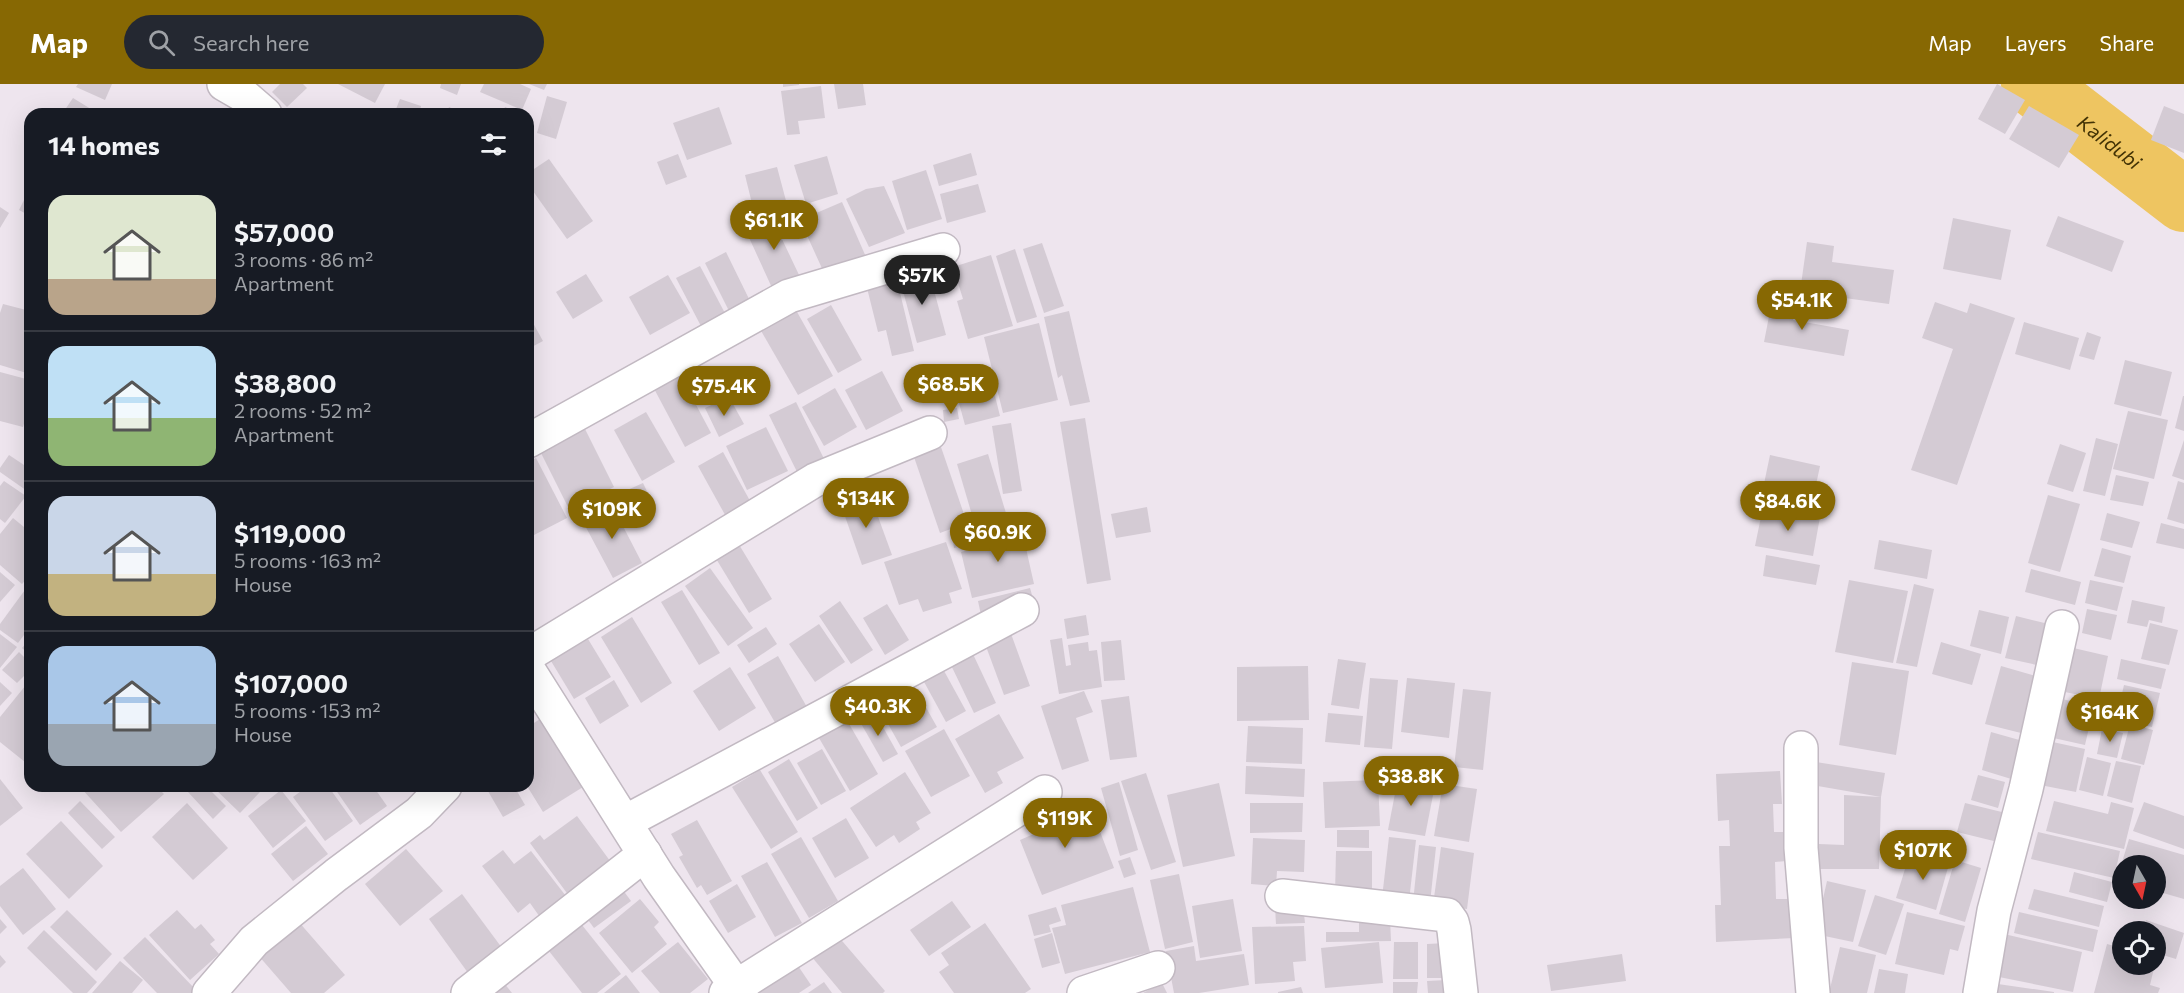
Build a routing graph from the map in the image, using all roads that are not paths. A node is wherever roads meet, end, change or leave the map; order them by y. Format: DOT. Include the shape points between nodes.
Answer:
graph roads {
  1 [pos="224,84"];
  2 [pos="258,108"];
  3 [pos="943,250"];
  4 [pos="930,434"];
  5 [pos="534,438"];
  6 [pos="1022,610"];
  7 [pos="2062,627"];
  8 [pos="534,651"];
  9 [pos="534,692"];
  10 [pos="538,707"];
  11 [pos="1801,748"];
  12 [pos="439,792"];
  13 [pos="1046,792"];
  14 [pos="625,822"];
  15 [pos="645,854"];
  16 [pos="1282,896"];
  17 [pos="1158,968"];
  18 [pos="734,991"];
  19 [pos="209,993"];
  20 [pos="468,993"];
  21 [pos="1084,993"];
  22 [pos="1461,993"];
  23 [pos="1813,993"];
  24 [pos="1980,993"];
  1 -- 2 [label="street"];
  3 -- 5 [label="street" via="789,296"];
  4 -- 8 [label="street" via="815,480"];
  6 -- 14 [label="street"];
  7 -- 24 [label="street" via="1994,911"];
  9 -- 10 [label="street"];
  10 -- 14 [label="street"];
  11 -- 23 [label="street" via="1801,848"];
  12 -- 19 [label="street" via="419,813 254,941"];
  13 -- 18 [label="street"];
  14 -- 15 [label="street"];
  15 -- 18 [label="street"];
  15 -- 20 [label="street"];
  16 -- 22 [label="street" via="1446,915 1454,930"];
  17 -- 21 [label="street"];
}
